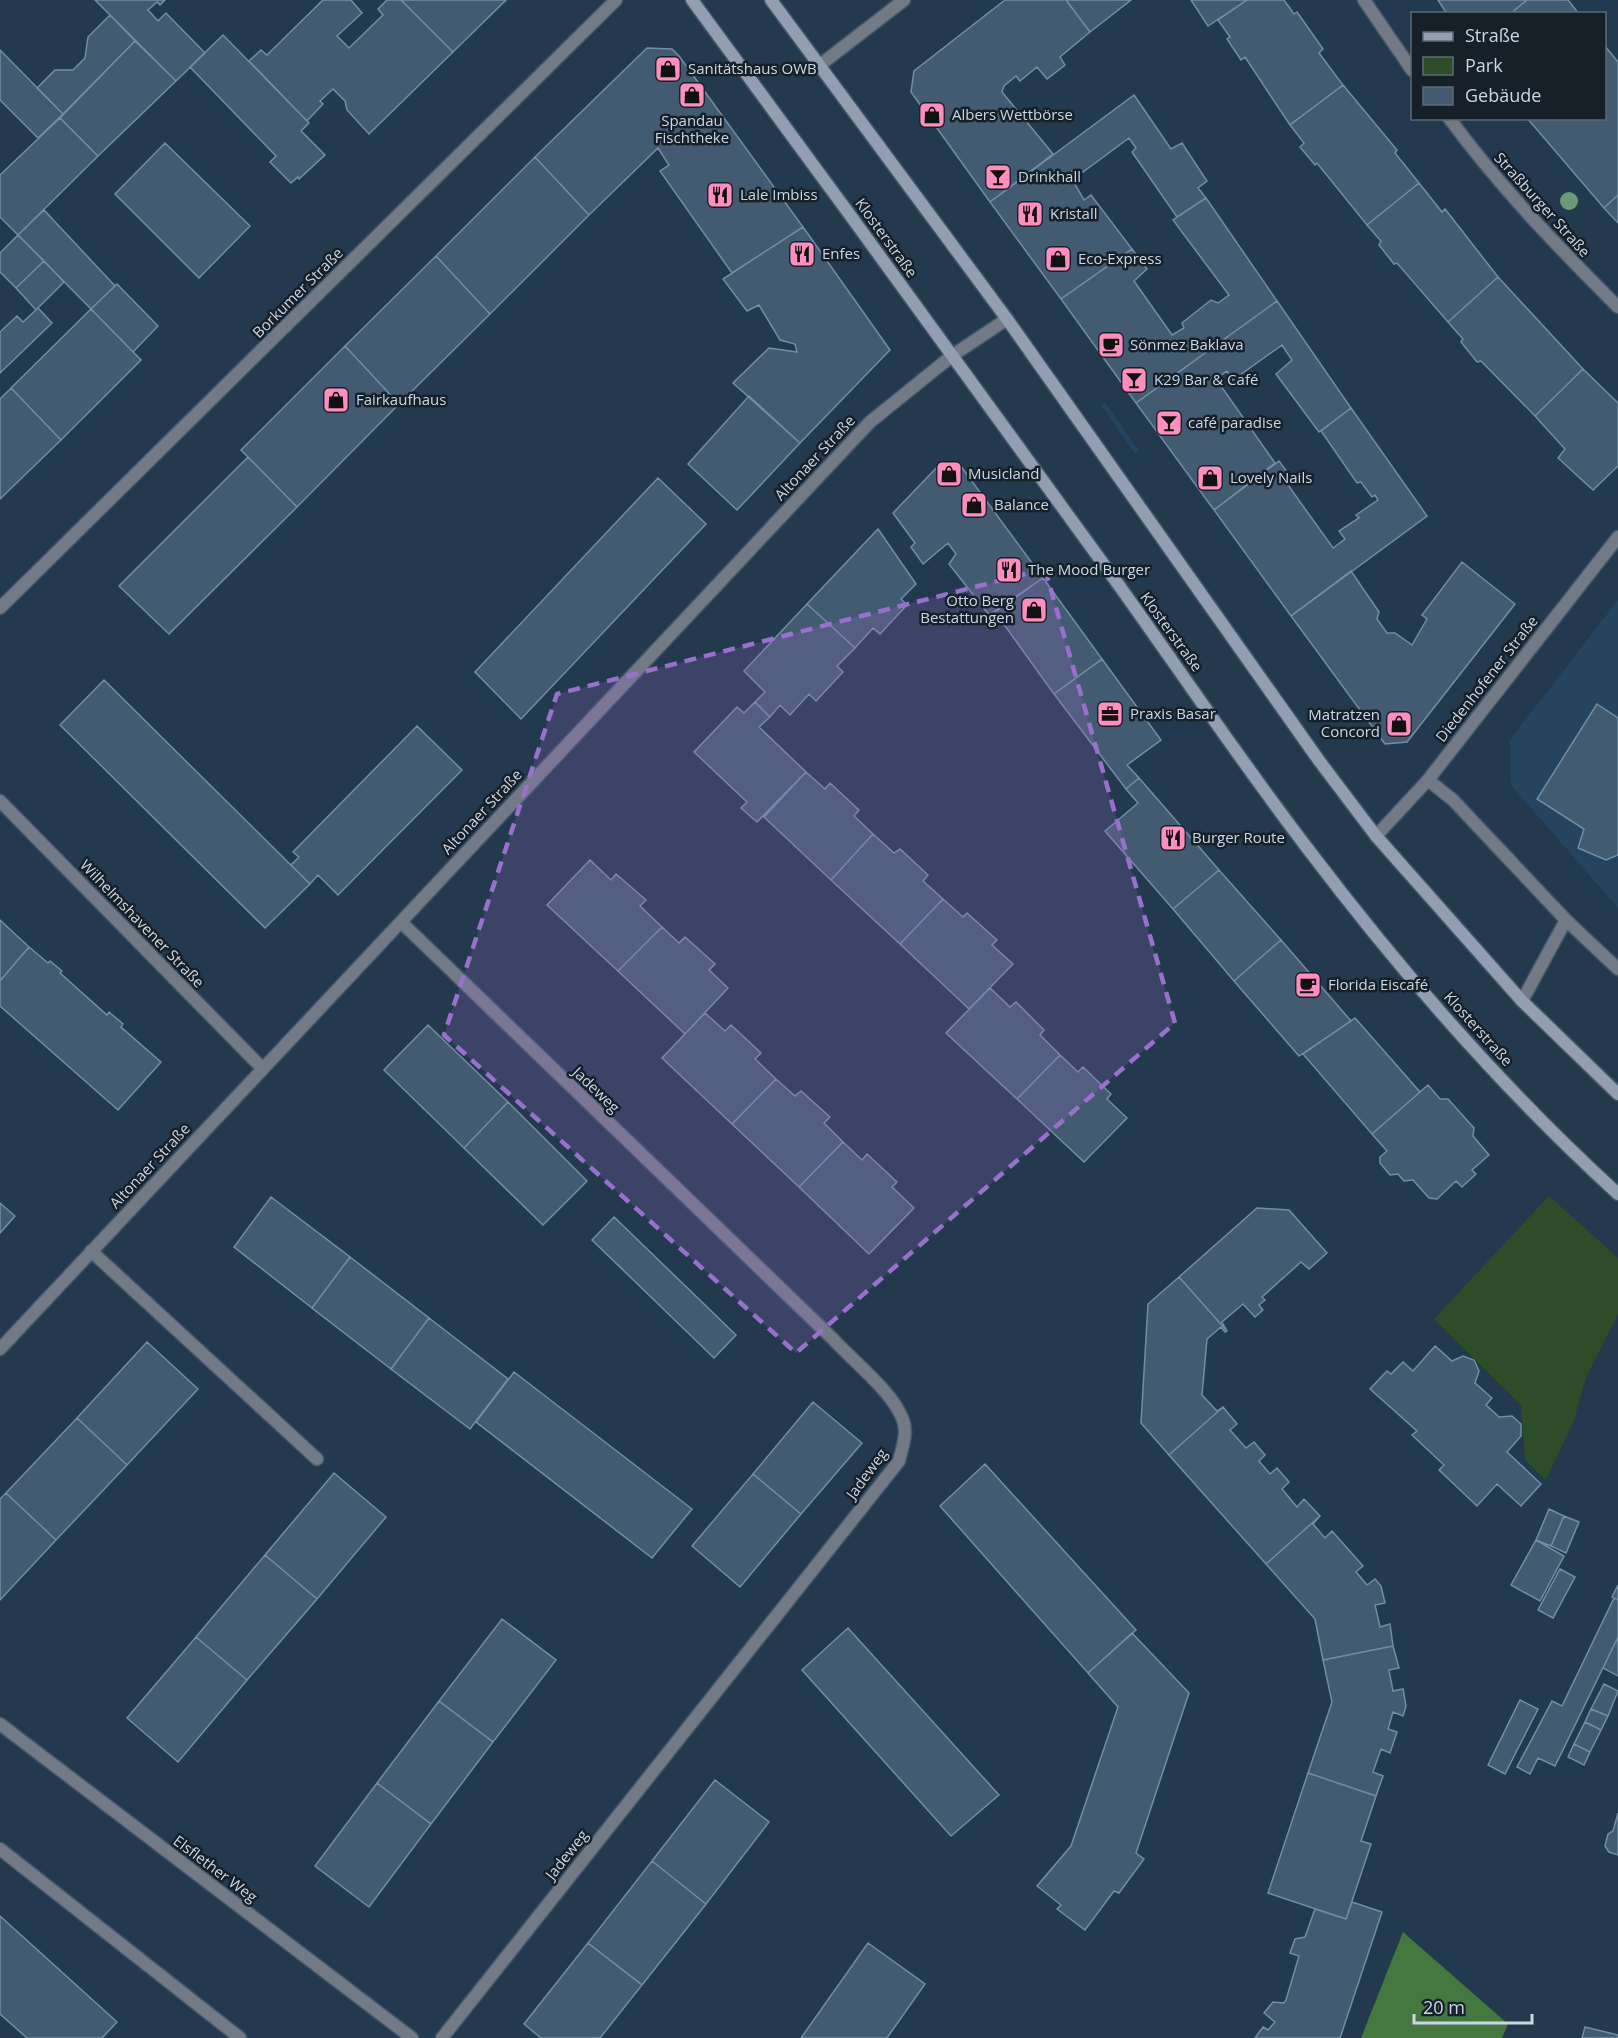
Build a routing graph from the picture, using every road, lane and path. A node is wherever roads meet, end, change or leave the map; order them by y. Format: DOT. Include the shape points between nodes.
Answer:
graph roads {
  1 [pos="616,0"];
  2 [pos="692,0"];
  3 [pos="771,0"];
  4 [pos="904,0"];
  5 [pos="1364,0"];
  6 [pos="820,65"];
  7 [pos="1411,67"];
  8 [pos="1450,120"];
  9 [pos="1618,307"];
  10 [pos="1007,319"];
  11 [pos="953,355"];
  12 [pos="1618,537"];
  13 [pos="0,608"];
  14 [pos="1428,780"];
  15 [pos="0,801"];
  16 [pos="1376,836"];
  17 [pos="1566,920"];
  18 [pos="401,922"];
  19 [pos="1618,969"];
  20 [pos="1522,1001"];
  21 [pos="262,1068"];
  22 [pos="1618,1094"];
  23 [pos="1618,1194"];
  24 [pos="91,1251"];
  25 [pos="0,1348"];
  26 [pos="317,1459"];
  27 [pos="0,1724"];
  28 [pos="0,1849"];
  29 [pos="240,2038"];
  30 [pos="412,2038"];
  31 [pos="442,2038"];
  1 -- 13 [label="street, Borkumer Straße"];
  2 -- 11 [label="main road, Klosterstraße"];
  3 -- 6 [label="main road"];
  4 -- 6 [label="street"];
  5 -- 7 [label="street"];
  6 -- 10 [label="main road"];
  8 -- 9 [label="street, Straßburger Straße" via="1480,161"];
  10 -- 11 [label="street, Altonaer Straße"];
  10 -- 16 [label="main road"];
  11 -- 18 [label="street, Altonaer Straße" via="870,422"];
  11 -- 23 [label="main road, Klosterstraße" via="1308,849 1400,964 1486,1062"];
  12 -- 14 [label="street, Diedenhofener Straße"];
  14 -- 16 [label="street, Diedenhofener Straße"];
  14 -- 17 [label="street" via="1453,800"];
  15 -- 21 [label="street, Wilhelmshavener Straße"];
  16 -- 20 [label="main road"];
  17 -- 19 [label="street"];
  17 -- 20 [label="street"];
  18 -- 21 [label="street, Altonaer Straße"];
  18 -- 31 [label="street, Jadeweg" via="891,1399 904,1420 905,1439 899,1461"];
  20 -- 22 [label="main road"];
  21 -- 24 [label="street, Altonaer Straße"];
  24 -- 25 [label="street, Altonaer Straße"];
  24 -- 26 [label="street"];
  27 -- 30 [label="street, Elsflether Weg"];
  28 -- 29 [label="street"];
}
